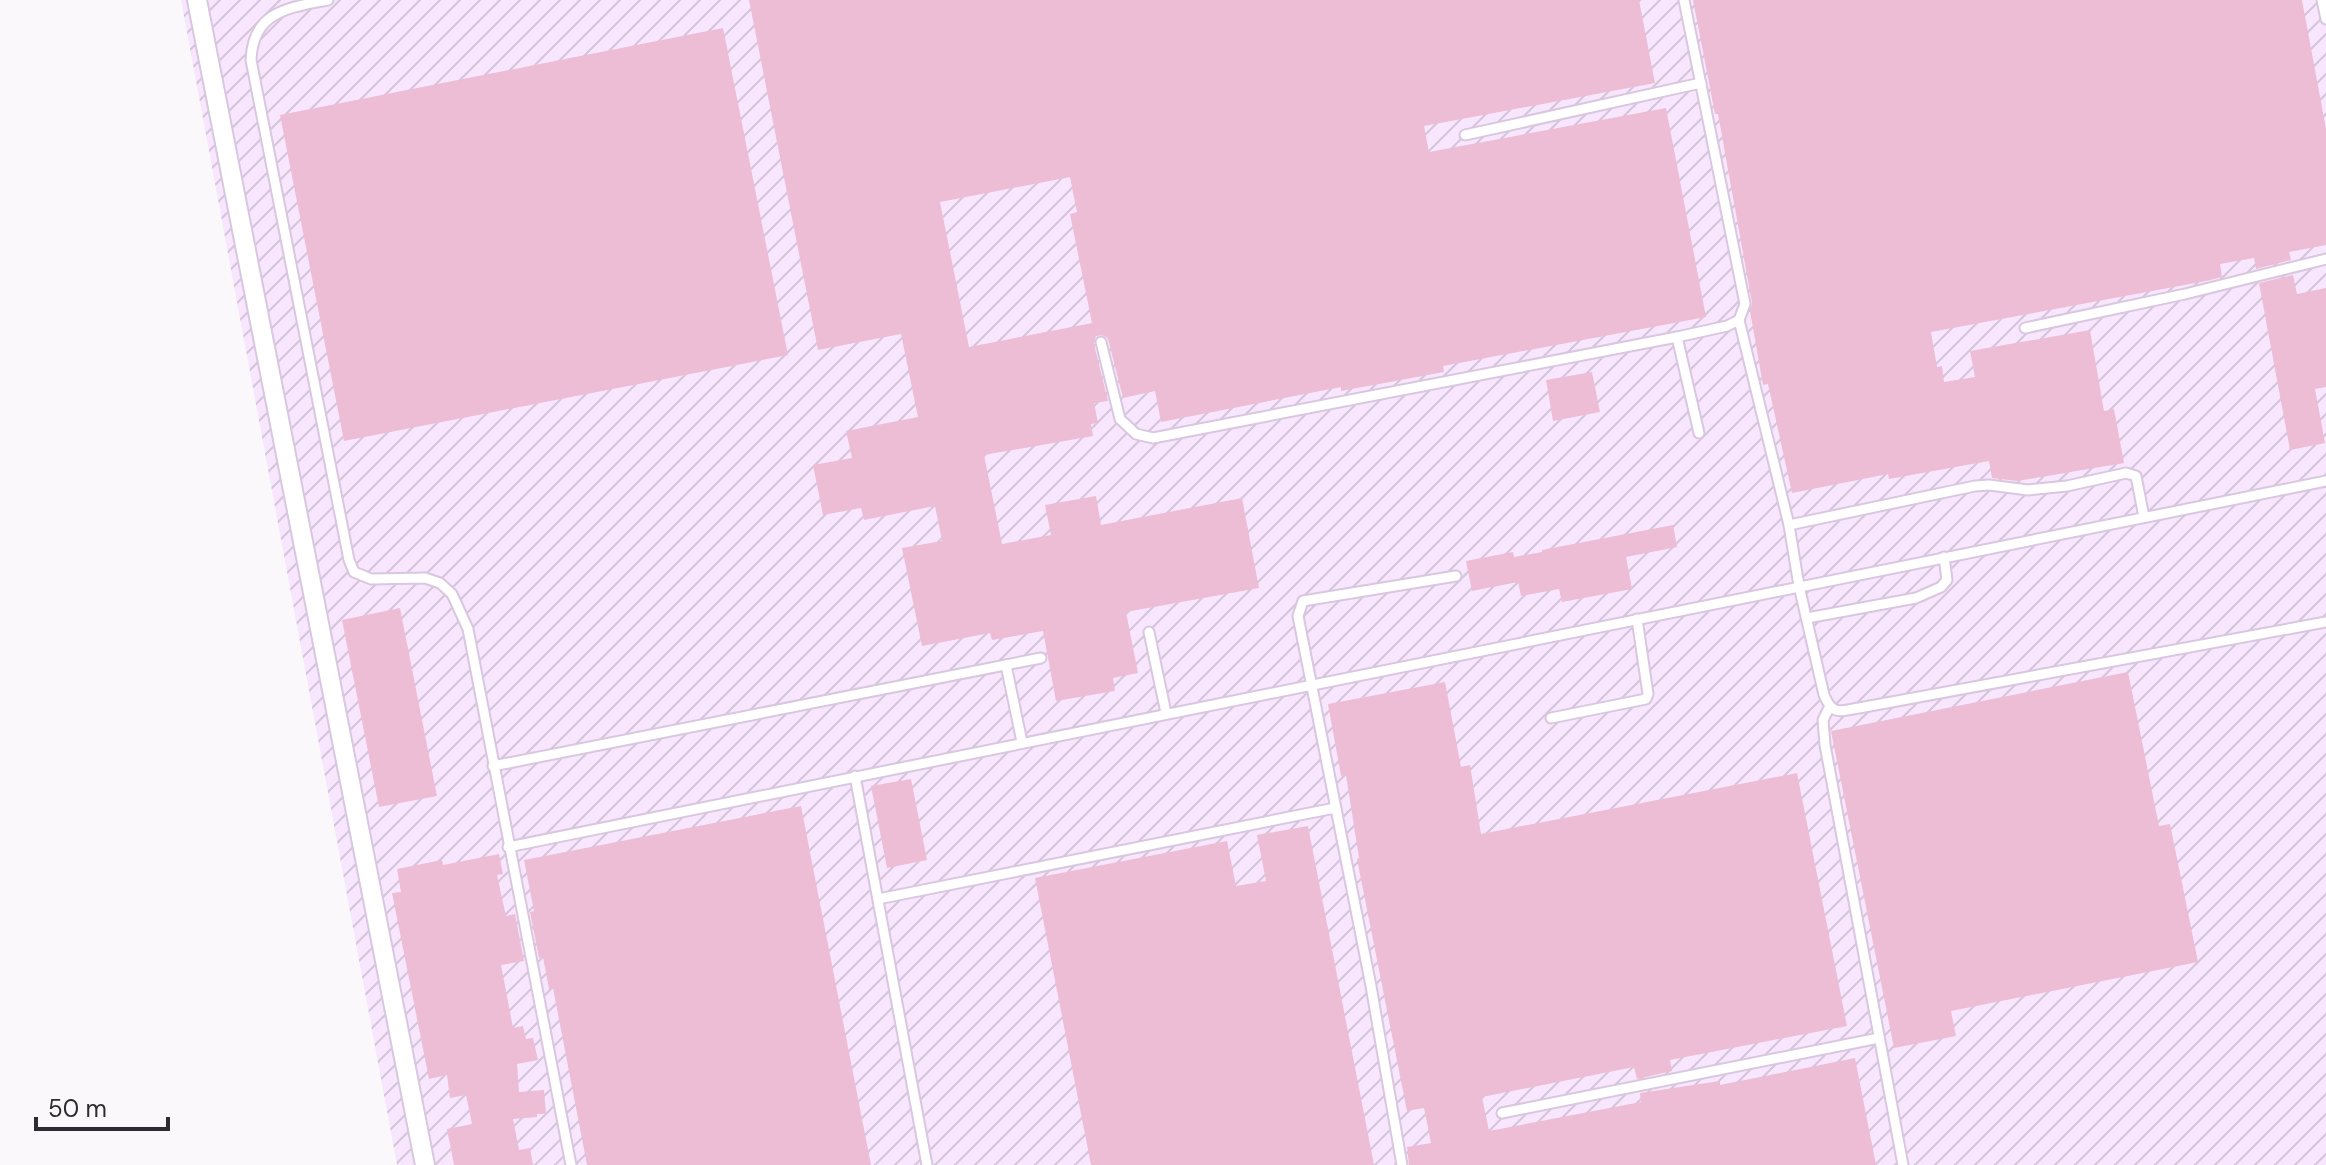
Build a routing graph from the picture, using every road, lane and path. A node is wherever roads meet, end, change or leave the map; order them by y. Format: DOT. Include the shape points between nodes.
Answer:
graph roads {
  1 [pos="197,0"];
  2 [pos="328,0"];
  3 [pos="1684,0"];
  4 [pos="2322,0"];
  5 [pos="2326,19"];
  6 [pos="1701,83"];
  7 [pos="1465,135"];
  8 [pos="2326,259"];
  9 [pos="1739,320"];
  10 [pos="2025,328"];
  11 [pos="1677,337"];
  12 [pos="1101,342"];
  13 [pos="1699,433"];
  14 [pos="2326,481"];
  15 [pos="2144,517"];
  16 [pos="1789,525"];
  17 [pos="1944,557"];
  18 [pos="1456,576"];
  19 [pos="1799,586"];
  20 [pos="1807,618"];
  21 [pos="1637,619"];
  22 [pos="2326,622"];
  23 [pos="1149,632"];
  24 [pos="1041,658"];
  25 [pos="1006,665"];
  26 [pos="1310,684"];
  27 [pos="1829,708"];
  28 [pos="1166,713"];
  29 [pos="1551,718"];
  30 [pos="1022,742"];
  31 [pos="493,766"];
  32 [pos="855,776"];
  33 [pos="1335,808"];
  34 [pos="508,847"];
  35 [pos="878,899"];
  36 [pos="1879,1038"];
  37 [pos="1502,1113"];
  38 [pos="425,1165"];
  39 [pos="571,1165"];
  40 [pos="927,1165"];
  41 [pos="1402,1165"];
  42 [pos="1903,1165"];
  1 -- 38 [label="street"];
  2 -- 31 [label="lane" via="271,15 252,42 251,60 349,560 354,572 371,579 425,578 452,594 468,629"];
  3 -- 6 [label="lane"];
  4 -- 5 [label="lane"];
  6 -- 7 [label="lane"];
  6 -- 9 [label="lane" via="1745,304"];
  8 -- 10 [label="lane"];
  9 -- 11 [label="lane"];
  9 -- 16 [label="lane"];
  11 -- 12 [label="lane" via="1153,438 1136,434 1120,419"];
  11 -- 13 [label="lane"];
  14 -- 15 [label="lane"];
  15 -- 16 [label="lane" via="2136,476 2126,473 2028,490 1975,486"];
  15 -- 17 [label="lane"];
  16 -- 19 [label="lane"];
  17 -- 19 [label="lane"];
  17 -- 20 [label="lane" via="1947,580 1930,592"];
  18 -- 26 [label="lane" via="1303,601 1298,616"];
  19 -- 20 [label="lane"];
  19 -- 21 [label="lane"];
  20 -- 27 [label="lane"];
  21 -- 26 [label="lane"];
  21 -- 29 [label="lane" via="1646,699"];
  22 -- 27 [label="lane" via="1837,712"];
  23 -- 28 [label="lane"];
  24 -- 25 [label="lane"];
  25 -- 30 [label="lane"];
  25 -- 31 [label="lane"];
  26 -- 28 [label="lane"];
  26 -- 33 [label="lane"];
  27 -- 36 [label="lane" via="1823,720 1825,745"];
  28 -- 30 [label="lane"];
  30 -- 32 [label="lane"];
  31 -- 34 [label="lane"];
  32 -- 34 [label="lane"];
  32 -- 35 [label="lane"];
  33 -- 35 [label="lane"];
  33 -- 41 [label="lane"];
  34 -- 39 [label="lane"];
  35 -- 40 [label="lane"];
  36 -- 37 [label="lane"];
  36 -- 42 [label="lane"];
}
